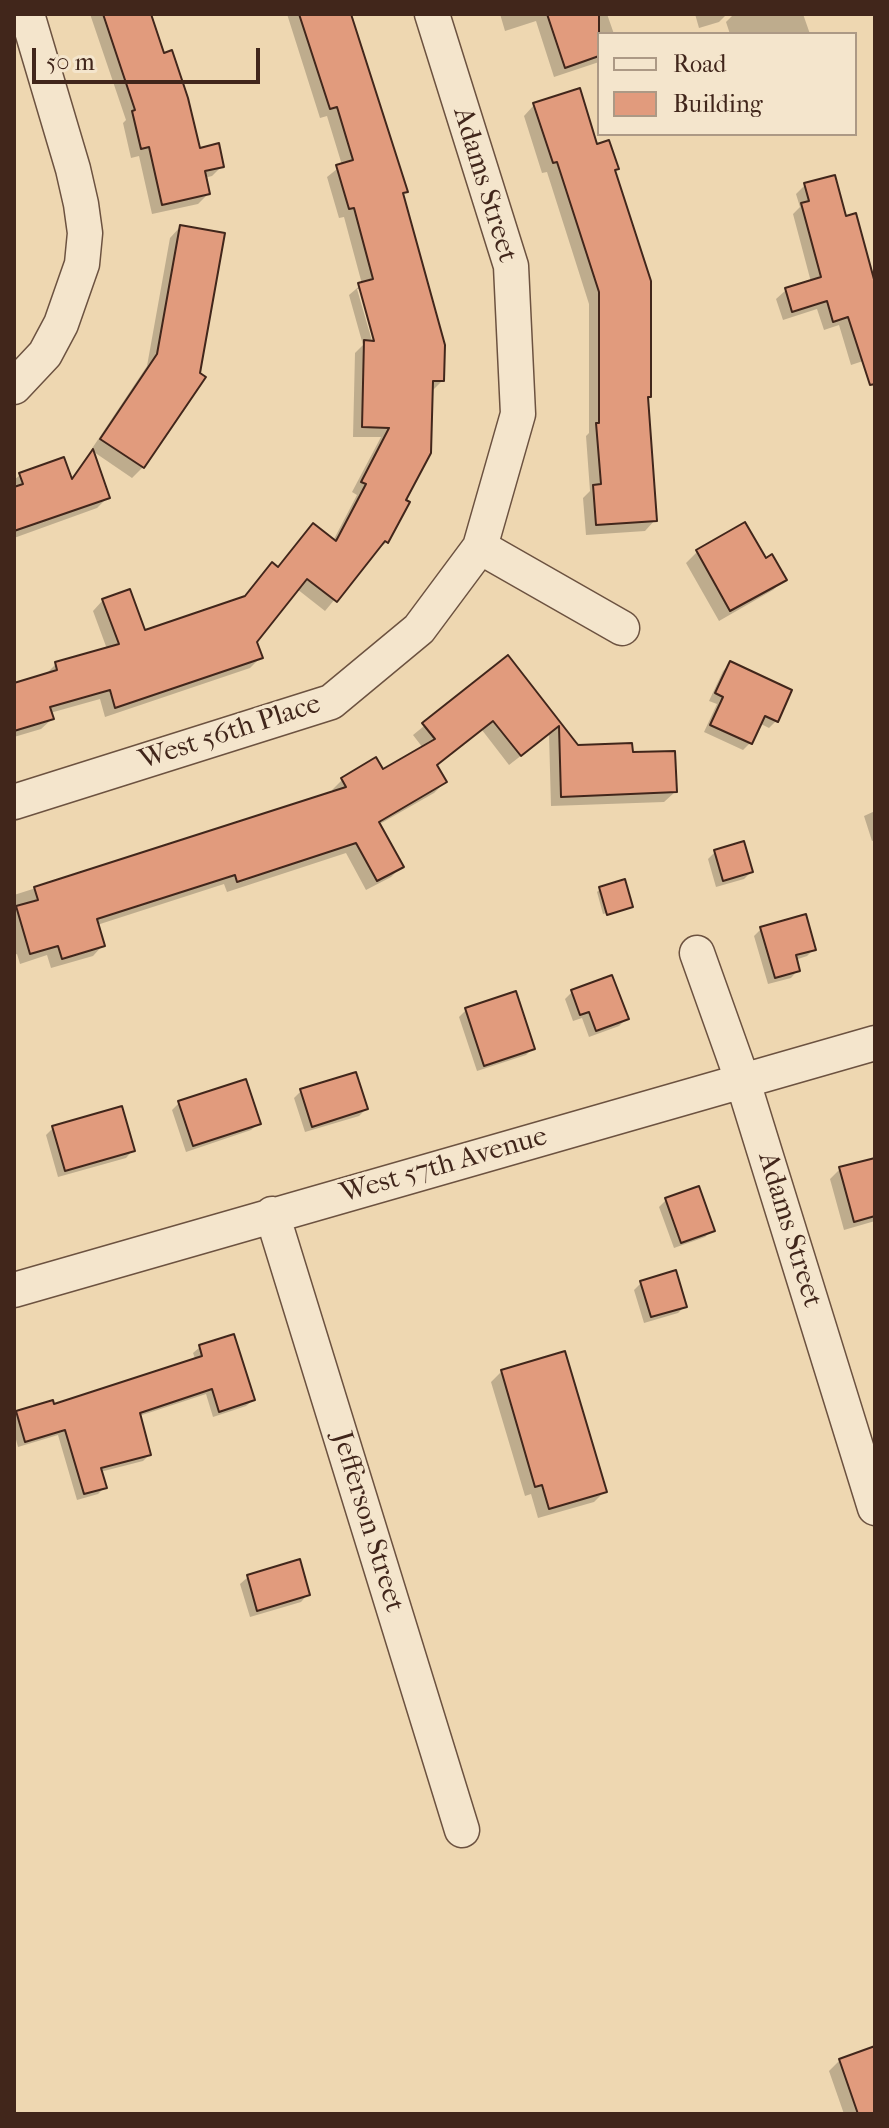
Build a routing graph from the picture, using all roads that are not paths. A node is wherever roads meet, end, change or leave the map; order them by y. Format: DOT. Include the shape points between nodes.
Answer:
graph roads {
  1 [pos="27,14"];
  2 [pos="432,14"];
  3 [pos="14,387"];
  4 [pos="480,547"];
  5 [pos="622,628"];
  6 [pos="14,802"];
  7 [pos="697,953"];
  8 [pos="875,1043"];
  9 [pos="743,1082"];
  10 [pos="272,1214"];
  11 [pos="14,1290"];
  12 [pos="875,1508"];
  13 [pos="462,1830"];
  1 -- 3 [label="street" via="85,233 82,264 61,324 45,354"];
  2 -- 4 [label="street, Adams Street" via="511,266 518,414"];
  4 -- 5 [label="street"];
  4 -- 6 [label="street, West 56th Place" via="419,629 331,702"];
  7 -- 9 [label="street, Adams Street"];
  8 -- 9 [label="street, West 57th Avenue"];
  9 -- 10 [label="street, West 57th Avenue"];
  9 -- 12 [label="street, Adams Street"];
  10 -- 11 [label="street, West 57th Avenue"];
  10 -- 13 [label="street, Jefferson Street"];
}
